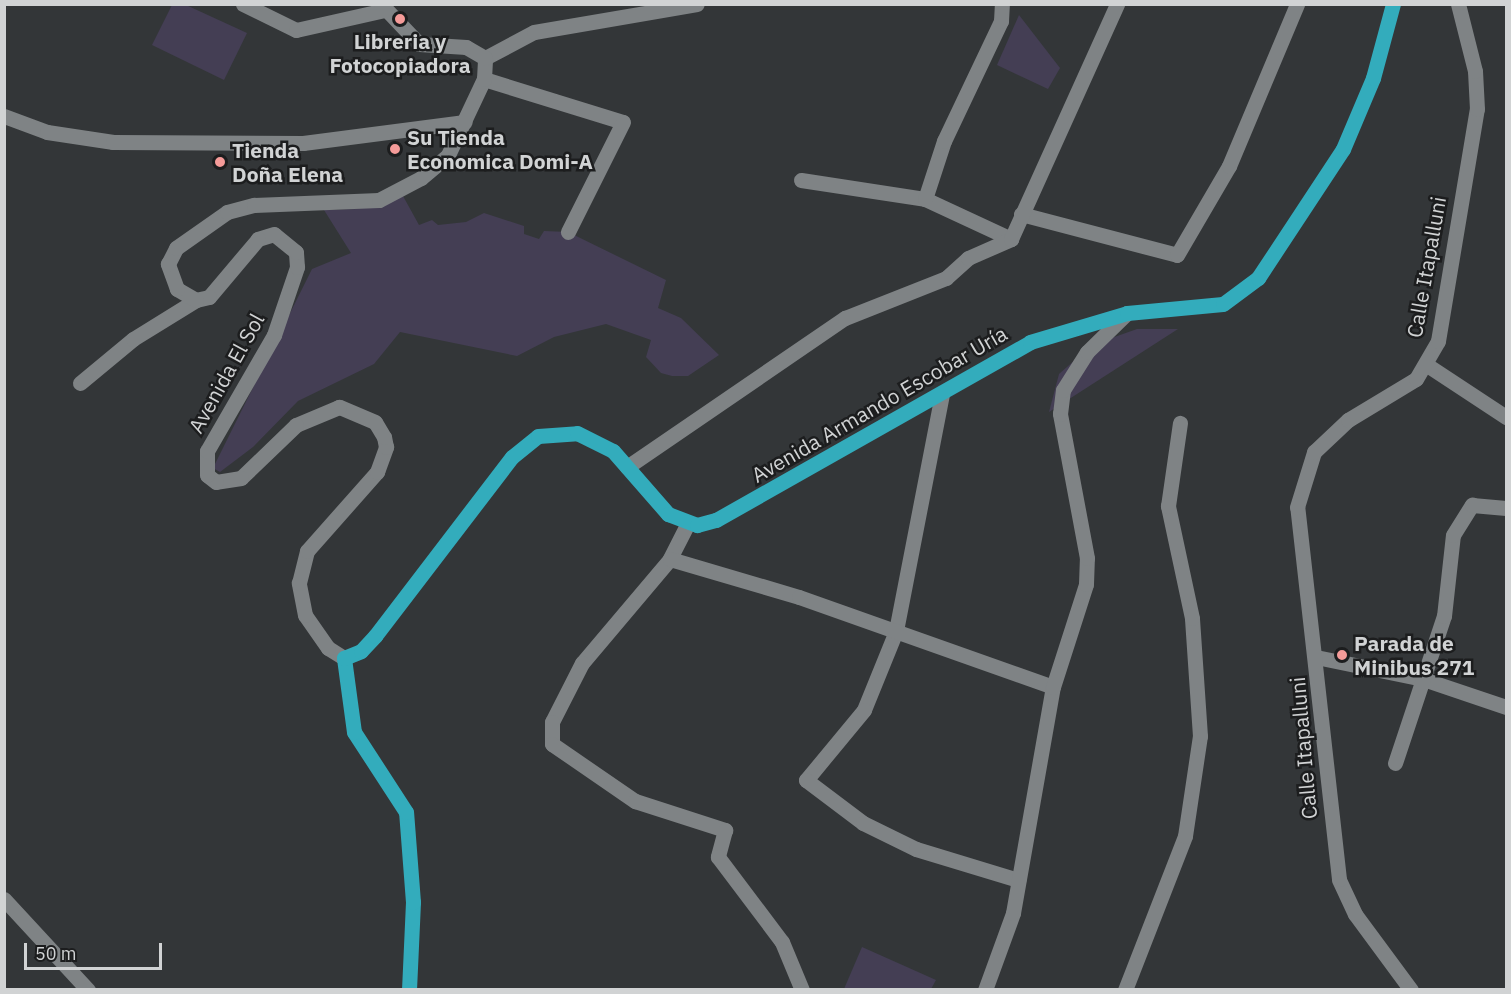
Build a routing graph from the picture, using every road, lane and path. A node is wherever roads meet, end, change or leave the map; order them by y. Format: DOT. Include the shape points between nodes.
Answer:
graph roads {
  1 [pos="243,4"];
  2 [pos="697,4"];
  3 [pos="1002,4"];
  4 [pos="1117,4"];
  5 [pos="1297,4"];
  6 [pos="1393,4"];
  7 [pos="1458,4"];
  8 [pos="383,7"];
  9 [pos="485,58"];
  10 [pos="484,79"];
  11 [pos="4,116"];
  12 [pos="465,122"];
  13 [pos="801,180"];
  14 [pos="925,198"];
  15 [pos="1021,214"];
  16 [pos="568,232"];
  17 [pos="1011,239"];
  18 [pos="196,300"];
  19 [pos="1127,313"];
  20 [pos="1427,365"];
  21 [pos="80,383"];
  22 [pos="942,394"];
  23 [pos="1506,417"];
  24 [pos="1180,423"];
  25 [pos="627,467"];
  26 [pos="1506,508"];
  27 [pos="687,525"];
  28 [pos="670,559"];
  29 [pos="896,631"];
  30 [pos="1316,657"];
  31 [pos="344,658"];
  32 [pos="1423,679"];
  33 [pos="1053,687"];
  34 [pos="1506,707"];
  35 [pos="1395,763"];
  36 [pos="1018,880"];
  37 [pos="4,899"];
  38 [pos="88,990"];
  39 [pos="410,990"];
  40 [pos="802,990"];
  41 [pos="985,990"];
  42 [pos="1125,990"];
  43 [pos="1411,990"];
  1 -- 8 [label="street" via="296,30"];
  2 -- 9 [label="street" via="534,32"];
  3 -- 14 [label="street" via="1001,21 953,119"];
  4 -- 15 [label="street"];
  5 -- 15 [label="street" via="1229,166 1177,255"];
  6 -- 19 [label="main road, Avenida Armando Escobar Uría" via="1373,78 1343,149 1258,278 1223,304"];
  7 -- 20 [label="street, Calle Itapalluni" via="1475,71 1477,109 1438,341"];
  8 -- 9 [label="street" via="419,44 466,47"];
  9 -- 10 [label="street"];
  10 -- 12 [label="street"];
  10 -- 16 [label="street" via="623,122"];
  11 -- 12 [label="street" via="56,134 113,142 303,143"];
  12 -- 18 [label="street" via="448,155 421,178 379,200 254,205 200,227 176,248 168,264 177,289"];
  13 -- 14 [label="street"];
  14 -- 17 [label="street"];
  15 -- 17 [label="street"];
  17 -- 25 [label="street" via="968,258 946,278 846,318"];
  18 -- 21 [label="street" via="134,339"];
  18 -- 31 [label="street, Avenida El Sol" via="209,297 258,238 274,234 296,252 297,267 274,335 207,451 207,475 216,482 242,478 296,425 339,406 375,422 384,437 386,447 377,472 307,551 299,583 305,615 328,648"];
  19 -- 22 [label="main road, Avenida Armando Escobar Uría" via="1030,342"];
  19 -- 33 [label="street" via="1087,351 1063,390 1060,414 1087,558 1080,607"];
  20 -- 23 [label="street"];
  20 -- 30 [label="street, Calle Itapalluni" via="1416,379 1326,437 1300,482 1298,518"];
  22 -- 27 [label="main road, Avenida Armando Escobar Uría" via="716,520"];
  22 -- 29 [label="street"];
  24 -- 42 [label="street" via="1168,506 1192,618 1200,736 1185,836"];
  25 -- 27 [label="main road" via="668,514"];
  25 -- 31 [label="main road" via="613,451 577,433 538,436 512,457 375,636 361,651"];
  26 -- 32 [label="street" via="1472,506 1458,523 1444,616"];
  27 -- 28 [label="street"];
  28 -- 29 [label="street"];
  28 -- 40 [label="street" via="582,663 552,722 552,744 635,801 725,830 718,857 782,942"];
  29 -- 33 [label="street"];
  29 -- 36 [label="street" via="864,710 806,780 863,823 916,849"];
  30 -- 32 [label="street"];
  30 -- 43 [label="street, Calle Itapalluni" via="1339,879 1355,914"];
  31 -- 39 [label="main road" via="354,732 406,812 413,902"];
  32 -- 34 [label="street"];
  32 -- 35 [label="street"];
  33 -- 36 [label="street"];
  36 -- 41 [label="street" via="1013,913"];
  37 -- 38 [label="street"];
}
